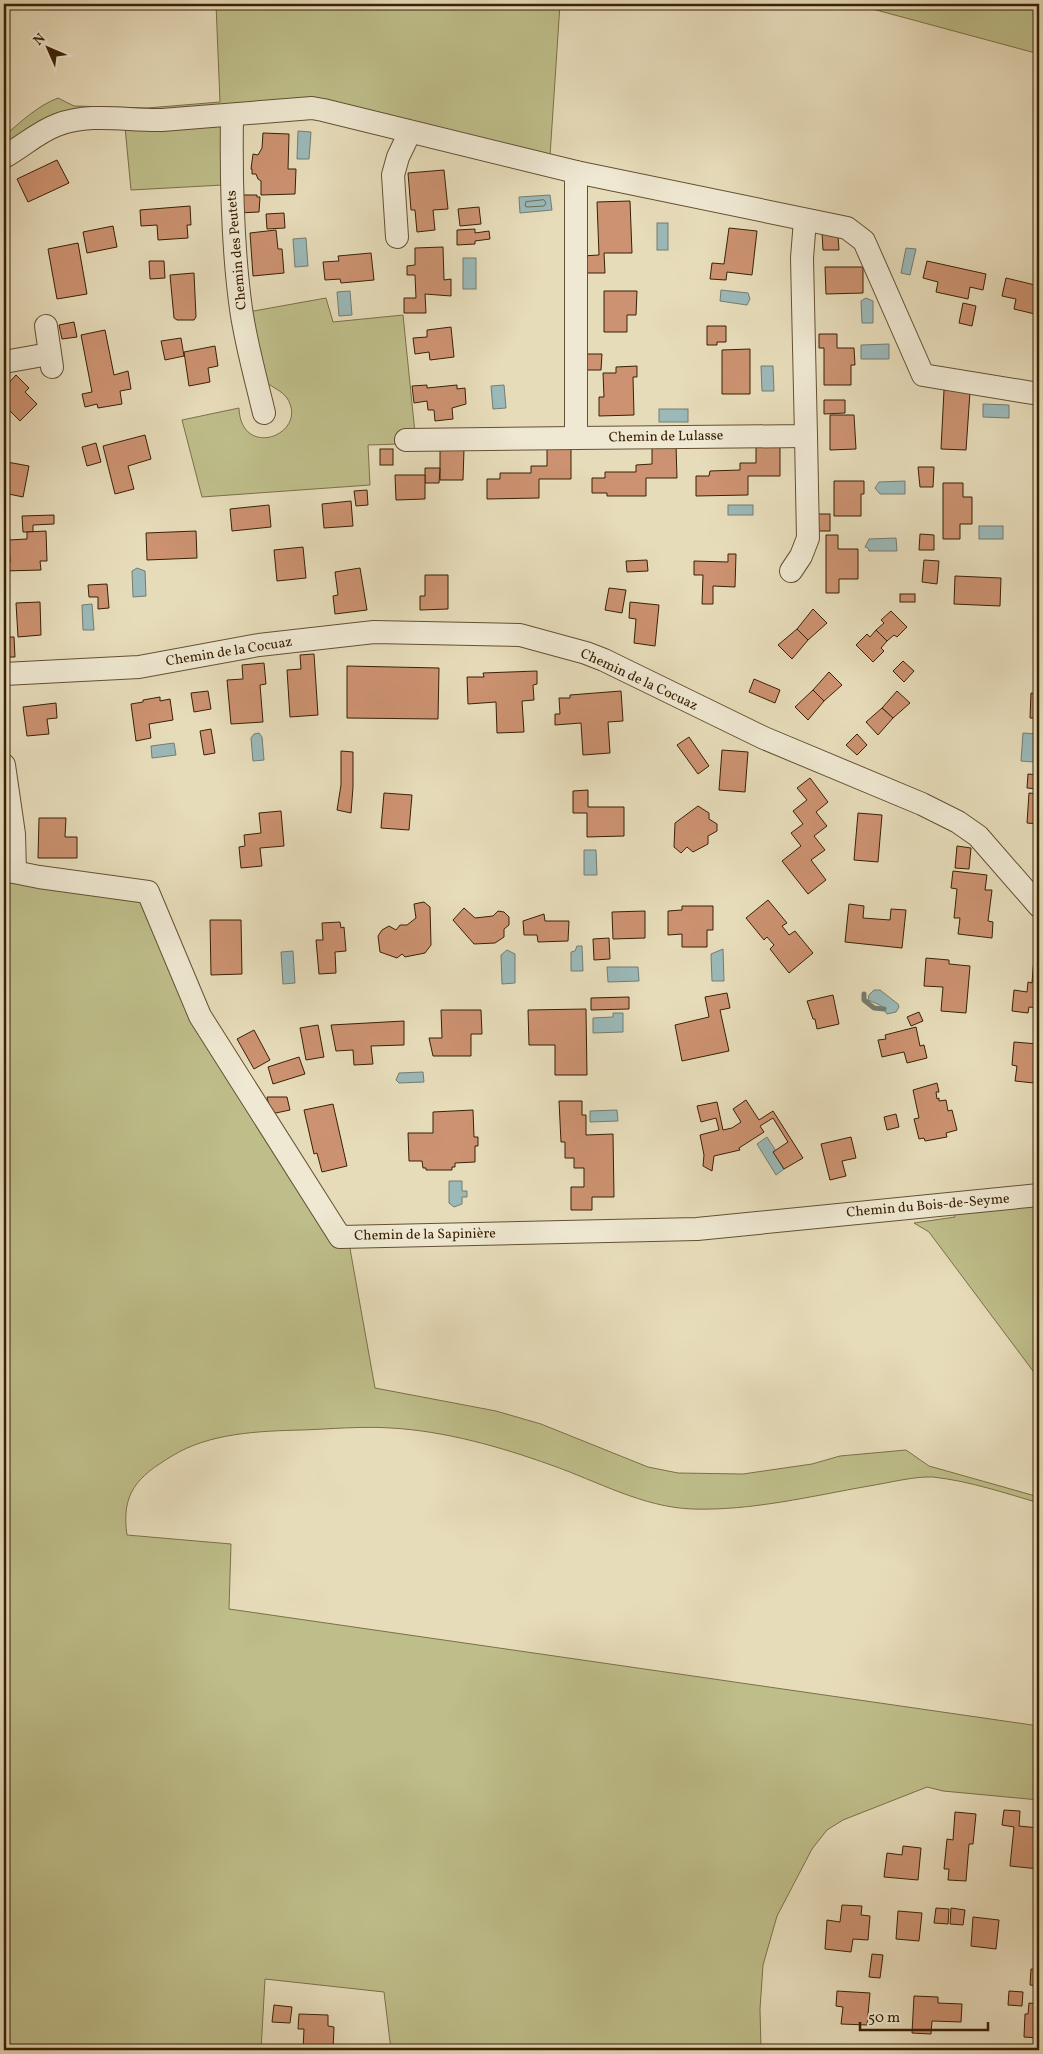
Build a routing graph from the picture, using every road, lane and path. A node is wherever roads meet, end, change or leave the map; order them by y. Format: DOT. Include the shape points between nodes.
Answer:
graph roads {
  1 [pos="232,115"];
  2 [pos="410,132"];
  3 [pos="4,157"];
  4 [pos="576,172"];
  5 [pos="805,220"];
  6 [pos="397,237"];
  7 [pos="46,326"];
  8 [pos="4,362"];
  9 [pos="1039,394"];
  10 [pos="264,413"];
  11 [pos="806,436"];
  12 [pos="576,438"];
  13 [pos="406,440"];
  14 [pos="791,571"];
  15 [pos="4,674"];
  16 [pos="4,765"];
  17 [pos="9,871"];
  18 [pos="1039,906"];
  19 [pos="1039,1195"];
  20 [pos="817,1216"];
  1 -- 2 [label="street" via="312,108"];
  1 -- 3 [label="street" via="149,121 73,120 42,132"];
  1 -- 10 [label="street, Chemin des Peutets" via="231,183 237,276"];
  2 -- 4 [label="street"];
  2 -- 6 [label="street" via="393,175"];
  4 -- 5 [label="street"];
  4 -- 12 [label="street"];
  5 -- 9 [label="street" via="847,228 864,241 920,385"];
  5 -- 11 [label="street" via="802,258"];
  7 -- 8 [label="street" via="50,361"];
  11 -- 12 [label="street, Chemin de Lulasse"];
  11 -- 14 [label="street" via="808,538"];
  12 -- 13 [label="street, Chemin de Lulasse"];
  15 -- 18 [label="street, Chemin de la Cocuaz" via="139,667 260,645 374,632 520,635 586,653 764,738 958,822 978,836"];
  16 -- 17 [label="street" via="14,834"];
  17 -- 20 [label="street, Chemin de la Sapinière" via="148,892 200,1016 340,1237 697,1229"];
  19 -- 20 [label="street, Chemin du Bois-de-Seyme"];
}
